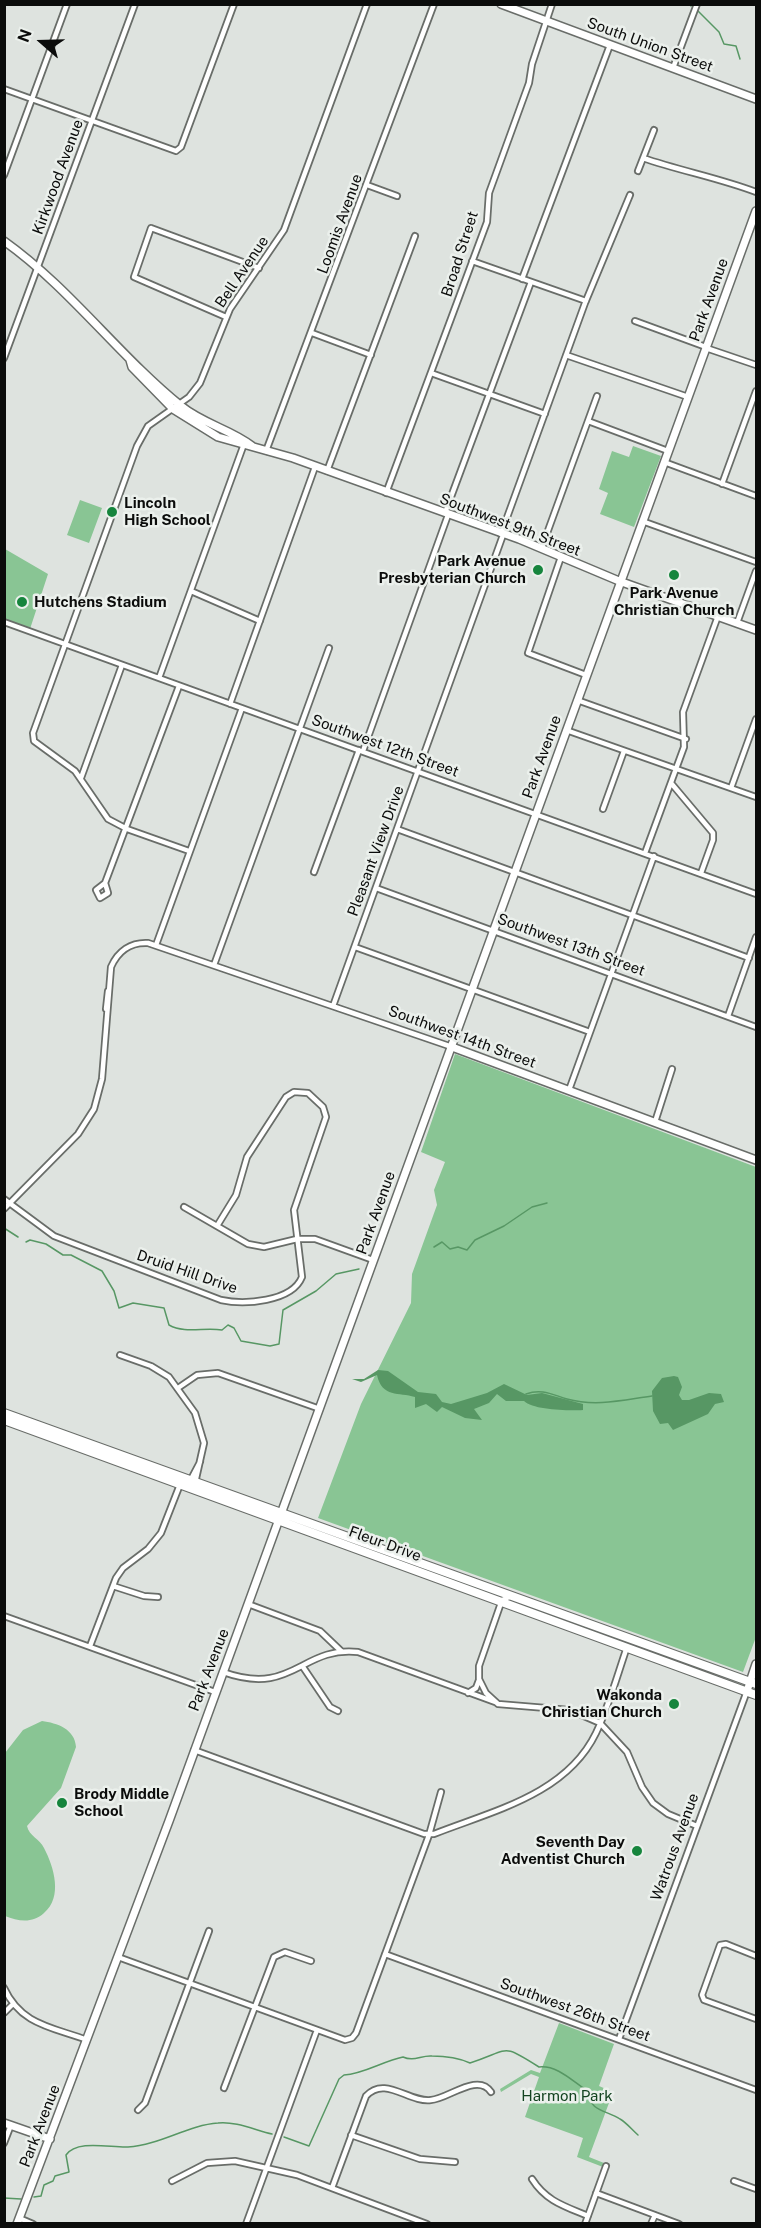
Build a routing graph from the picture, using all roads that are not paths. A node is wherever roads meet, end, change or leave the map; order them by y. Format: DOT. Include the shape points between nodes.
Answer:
graph roads {
  1 [pos="68,4"];
  2 [pos="135,4"];
  3 [pos="234,4"];
  4 [pos="367,4"];
  5 [pos="434,4"];
  6 [pos="501,4"];
  7 [pos="552,4"];
  8 [pos="697,4"];
  9 [pos="546,21"];
  10 [pos="610,45"];
  11 [pos="673,68"];
  12 [pos="4,89"];
  13 [pos="756,99"];
  14 [pos="32,100"];
  15 [pos="92,121"];
  16 [pos="654,130"];
  17 [pos="643,158"];
  18 [pos="638,171"];
  19 [pos="4,175"];
  20 [pos="367,184"];
  21 [pos="756,192"];
  22 [pos="630,195"];
  23 [pos="397,196"];
  24 [pos="756,211"];
  25 [pos="415,236"];
  26 [pos="4,241"];
  27 [pos="472,261"];
  28 [pos="39,265"];
  29 [pos="259,268"];
  30 [pos="522,279"];
  31 [pos="531,282"];
  32 [pos="586,301"];
  33 [pos="226,317"];
  34 [pos="635,321"];
  35 [pos="312,333"];
  36 [pos="706,348"];
  37 [pos="371,355"];
  38 [pos="566,355"];
  39 [pos="4,358"];
  40 [pos="756,365"];
  41 [pos="431,372"];
  42 [pos="756,391"];
  43 [pos="489,394"];
  44 [pos="597,396"];
  45 [pos="688,397"];
  46 [pos="176,407"];
  47 [pos="544,414"];
  48 [pos="588,421"];
  49 [pos="244,444"];
  50 [pos="266,451"];
  51 [pos="668,451"];
  52 [pos="664,462"];
  53 [pos="315,467"];
  54 [pos="327,471"];
  55 [pos="722,484"];
  56 [pos="386,493"];
  57 [pos="756,496"];
  58 [pos="446,515"];
  59 [pos="642,520"];
  60 [pos="502,534"];
  61 [pos="542,548"];
  62 [pos="561,557"];
  63 [pos="756,562"];
  64 [pos="756,571"];
  65 [pos="620,581"];
  66 [pos="190,591"];
  67 [pos="718,616"];
  68 [pos="260,621"];
  69 [pos="4,622"];
  70 [pos="737,623"];
  71 [pos="756,630"];
  72 [pos="65,645"];
  73 [pos="329,648"];
  74 [pos="122,665"];
  75 [pos="586,675"];
  76 [pos="159,678"];
  77 [pos="179,686"];
  78 [pos="577,700"];
  79 [pos="230,704"];
  80 [pos="242,708"];
  81 [pos="756,719"];
  82 [pos="300,728"];
  83 [pos="566,730"];
  84 [pos="686,739"];
  85 [pos="361,750"];
  86 [pos="624,751"];
  87 [pos="676,770"];
  88 [pos="418,771"];
  89 [pos="81,778"];
  90 [pos="671,783"];
  91 [pos="731,788"];
  92 [pos="756,797"];
  93 [pos="603,809"];
  94 [pos="536,812"];
  95 [pos="127,829"];
  96 [pos="397,830"];
  97 [pos="189,851"];
  98 [pos="645,853"];
  99 [pos="654,856"];
  100 [pos="314,872"];
  101 [pos="515,872"];
  102 [pos="700,873"];
  103 [pos="105,883"];
  104 [pos="376,888"];
  105 [pos="756,894"];
  106 [pos="633,915"];
  107 [pos="494,930"];
  108 [pos="756,937"];
  109 [pos="156,945"];
  110 [pos="355,947"];
  111 [pos="749,958"];
  112 [pos="214,965"];
  113 [pos="612,973"];
  114 [pos="473,989"];
  115 [pos="333,1006"];
  116 [pos="728,1016"];
  117 [pos="756,1027"];
  118 [pos="590,1032"];
  119 [pos="452,1047"];
  120 [pos="672,1069"];
  121 [pos="569,1090"];
  122 [pos="655,1122"];
  123 [pos="756,1160"];
  124 [pos="4,1199"];
  125 [pos="10,1203"];
  126 [pos="184,1207"];
  127 [pos="4,1209"];
  128 [pos="217,1226"];
  129 [pos="297,1239"];
  130 [pos="373,1260"];
  131 [pos="120,1355"];
  132 [pos="178,1388"];
  133 [pos="320,1409"];
  134 [pos="4,1413"];
  135 [pos="4,1420"];
  136 [pos="188,1483"];
  137 [pos="280,1516"];
  138 [pos="113,1586"];
  139 [pos="512,1596"];
  140 [pos="158,1597"];
  141 [pos="502,1600"];
  142 [pos="248,1604"];
  143 [pos="4,1616"];
  144 [pos="630,1643"];
  145 [pos="90,1646"];
  146 [pos="341,1652"];
  147 [pos="756,1664"];
  148 [pos="303,1667"];
  149 [pos="223,1672"];
  150 [pos="479,1679"];
  151 [pos="753,1683"];
  152 [pos="747,1691"];
  153 [pos="214,1692"];
  154 [pos="468,1693"];
  155 [pos="756,1695"];
  156 [pos="498,1704"];
  157 [pos="338,1711"];
  158 [pos="600,1723"];
  159 [pos="194,1750"];
  160 [pos="441,1792"];
  161 [pos="697,1826"];
  162 [pos="429,1835"];
  163 [pos="209,1931"];
  164 [pos="385,1954"];
  165 [pos="756,1956"];
  166 [pos="118,1957"];
  167 [pos="311,1960"];
  168 [pos="190,1983"];
  169 [pos="4,1988"];
  170 [pos="12,2005"];
  171 [pos="254,2007"];
  172 [pos="4,2013"];
  173 [pos="756,2019"];
  174 [pos="317,2030"];
  175 [pos="619,2039"];
  176 [pos="87,2040"];
  177 [pos="224,2088"];
  178 [pos="756,2090"];
  179 [pos="491,2092"];
  180 [pos="138,2110"];
  181 [pos="8,2124"];
  182 [pos="351,2136"];
  183 [pos="50,2139"];
  184 [pos="4,2143"];
  185 [pos="455,2162"];
  186 [pos="606,2166"];
  187 [pos="266,2168"];
  188 [pos="532,2179"];
  189 [pos="172,2181"];
  190 [pos="734,2181"];
  191 [pos="332,2188"];
  192 [pos="756,2189"];
  193 [pos="596,2193"];
  194 [pos="655,2215"];
  195 [pos="588,2216"];
  196 [pos="18,2221"];
  197 [pos="33,2223"];
  198 [pos="246,2223"];
  199 [pos="427,2223"];
  200 [pos="585,2223"];
  201 [pos="651,2223"];
  202 [pos="679,2223"];
  1 -- 14 [label="street"];
  2 -- 15 [label="street, Kirkwood Avenue"];
  3 -- 15 [label="street" via="181,147 170,150"];
  4 -- 29 [label="street, Bell Avenue" via="284,230"];
  5 -- 20 [label="street, Loomis Avenue"];
  6 -- 9 [label="street, South Union Street"];
  7 -- 9 [label="street, Broad Street"];
  8 -- 11 [label="street"];
  9 -- 10 [label="street, South Union Street"];
  9 -- 27 [label="street, Broad Street" via="529,83 489,193 487,222"];
  10 -- 11 [label="street, South Union Street"];
  10 -- 30 [label="street"];
  11 -- 13 [label="street, South Union Street"];
  12 -- 14 [label="street"];
  14 -- 15 [label="street"];
  14 -- 19 [label="street"];
  15 -- 28 [label="street, Kirkwood Avenue"];
  16 -- 17 [label="street"];
  17 -- 18 [label="street"];
  17 -- 21 [label="street"];
  20 -- 23 [label="street"];
  20 -- 35 [label="street, Loomis Avenue"];
  22 -- 32 [label="street, Pleasant View Drive"];
  24 -- 36 [label="street, Park Avenue"];
  25 -- 37 [label="street"];
  26 -- 28 [label="street, Southwest 9th Street"];
  27 -- 30 [label="street"];
  27 -- 41 [label="street, Broad Street"];
  28 -- 39 [label="street, Kirkwood Avenue"];
  28 -- 46 [label="street, Southwest 9th Street" via="130,360 132,367"];
  29 -- 33 [label="street, Bell Avenue"];
  29 -- 33 [label="street" via="152,228 134,277"];
  30 -- 31 [label="street"];
  31 -- 32 [label="street"];
  31 -- 43 [label="street"];
  32 -- 38 [label="street, Pleasant View Drive"];
  33 -- 46 [label="street, Bell Avenue" via="201,381"];
  34 -- 36 [label="street"];
  35 -- 37 [label="street"];
  35 -- 50 [label="street, Loomis Avenue"];
  36 -- 40 [label="street"];
  36 -- 45 [label="street, Park Avenue"];
  37 -- 54 [label="street"];
  38 -- 45 [label="street"];
  38 -- 47 [label="street, Pleasant View Drive"];
  41 -- 43 [label="street"];
  41 -- 56 [label="street, Broad Street"];
  42 -- 55 [label="street"];
  43 -- 47 [label="street"];
  43 -- 58 [label="street"];
  44 -- 48 [label="street"];
  45 -- 51 [label="street, Park Avenue"];
  46 -- 49 [label="street, Southwest 9th Street" via="202,429"];
  46 -- 72 [label="street, Bell Avenue" via="147,426 137,446"];
  47 -- 60 [label="street, Pleasant View Drive"];
  48 -- 51 [label="street"];
  48 -- 61 [label="street"];
  49 -- 50 [label="street, Southwest 9th Street"];
  49 -- 66 [label="street"];
  50 -- 53 [label="street, Southwest 9th Street"];
  51 -- 52 [label="street, Park Avenue"];
  52 -- 55 [label="street"];
  52 -- 59 [label="street, Park Avenue"];
  53 -- 54 [label="street, Southwest 9th Street"];
  53 -- 68 [label="street"];
  54 -- 56 [label="street, Southwest 9th Street"];
  55 -- 57 [label="street"];
  56 -- 58 [label="street, Southwest 9th Street"];
  58 -- 60 [label="street, Southwest 9th Street"];
  58 -- 85 [label="street"];
  59 -- 63 [label="street"];
  59 -- 65 [label="street, Park Avenue"];
  60 -- 61 [label="street, Southwest 9th Street"];
  60 -- 88 [label="street, Pleasant View Drive"];
  61 -- 62 [label="street, Southwest 9th Street"];
  62 -- 65 [label="street, Southwest 9th Street"];
  62 -- 75 [label="street" via="529,654"];
  64 -- 70 [label="street"];
  65 -- 67 [label="street, Southwest 9th Street"];
  65 -- 75 [label="street, Park Avenue"];
  66 -- 68 [label="street"];
  66 -- 76 [label="street"];
  67 -- 70 [label="street, Southwest 9th Street"];
  67 -- 84 [label="street" via="683,712"];
  68 -- 79 [label="street"];
  69 -- 72 [label="street, Southwest 12th Street"];
  70 -- 71 [label="street, Southwest 9th Street"];
  72 -- 74 [label="street, Southwest 12th Street"];
  72 -- 89 [label="street, Bell Avenue" via="33,733 34,741"];
  73 -- 82 [label="street"];
  74 -- 76 [label="street, Southwest 12th Street"];
  74 -- 89 [label="street"];
  75 -- 78 [label="street, Park Avenue"];
  76 -- 77 [label="street, Southwest 12th Street"];
  77 -- 79 [label="street, Southwest 12th Street"];
  77 -- 95 [label="street"];
  78 -- 83 [label="street, Park Avenue"];
  78 -- 84 [label="street"];
  79 -- 80 [label="street, Southwest 12th Street"];
  80 -- 82 [label="street, Southwest 12th Street"];
  80 -- 97 [label="street"];
  81 -- 91 [label="street"];
  82 -- 85 [label="street, Southwest 12th Street"];
  82 -- 112 [label="street"];
  83 -- 86 [label="street"];
  83 -- 94 [label="street, Park Avenue"];
  84 -- 87 [label="street"];
  85 -- 88 [label="street, Southwest 12th Street"];
  85 -- 100 [label="street"];
  86 -- 87 [label="street"];
  86 -- 93 [label="street"];
  87 -- 90 [label="street"];
  87 -- 91 [label="street"];
  88 -- 94 [label="street, Southwest 12th Street"];
  88 -- 96 [label="street, Pleasant View Drive"];
  89 -- 95 [label="street" via="104,815"];
  90 -- 98 [label="street"];
  90 -- 102 [label="street" via="713,833"];
  91 -- 92 [label="street"];
  94 -- 98 [label="street, Southwest 12th Street"];
  94 -- 101 [label="street, Park Avenue"];
  95 -- 97 [label="street"];
  95 -- 103 [label="street"];
  96 -- 101 [label="street"];
  96 -- 104 [label="street, Pleasant View Drive"];
  97 -- 109 [label="street"];
  98 -- 99 [label="street, Southwest 12th Street"];
  99 -- 102 [label="street, Southwest 12th Street"];
  99 -- 106 [label="street"];
  101 -- 106 [label="street"];
  101 -- 107 [label="street, Park Avenue"];
  102 -- 105 [label="street, Southwest 12th Street"];
  104 -- 107 [label="street, Southwest 13th Street"];
  104 -- 110 [label="street, Pleasant View Drive"];
  106 -- 111 [label="street"];
  106 -- 113 [label="street"];
  107 -- 113 [label="street, Southwest 13th Street"];
  107 -- 114 [label="street, Park Avenue"];
  108 -- 111 [label="street"];
  109 -- 112 [label="street, Southwest 14th Street"];
  109 -- 125 [label="street" via="141,942 121,952 111,967 102,1079 94,1109 78,1134"];
  110 -- 114 [label="street"];
  110 -- 115 [label="street, Pleasant View Drive"];
  111 -- 116 [label="street"];
  112 -- 115 [label="street, Southwest 14th Street"];
  113 -- 116 [label="street, Southwest 13th Street"];
  113 -- 118 [label="street"];
  114 -- 118 [label="street"];
  114 -- 119 [label="street, Park Avenue"];
  115 -- 119 [label="street, Southwest 14th Street"];
  116 -- 117 [label="street, Southwest 13th Street"];
  118 -- 121 [label="street"];
  119 -- 121 [label="street, Southwest 14th Street"];
  119 -- 130 [label="street, Park Avenue"];
  120 -- 122 [label="street"];
  121 -- 122 [label="street, Southwest 14th Street"];
  122 -- 123 [label="street, Southwest 14th Street"];
  124 -- 125 [label="street, Druid Hill Drive"];
  125 -- 127 [label="street"];
  125 -- 129 [label="street, Druid Hill Drive" via="61,1239 230,1302 263,1301 298,1285 303,1273"];
  126 -- 128 [label="street"];
  128 -- 129 [label="street" via="259,1246 276,1246"];
  128 -- 129 [label="street, Druid Hill Drive" via="236,1195 247,1157 286,1097 304,1092 323,1107 326,1125 294,1210"];
  129 -- 130 [label="street" via="315,1239"];
  130 -- 133 [label="street, Park Avenue"];
  131 -- 132 [label="street" via="160,1370"];
  132 -- 133 [label="street" via="197,1375 218,1373"];
  132 -- 136 [label="street" via="200,1425 204,1443 200,1462"];
  133 -- 137 [label="street, Park Avenue"];
  134 -- 136 [label="main road, Fleur Drive"];
  135 -- 136 [label="main road, Fleur Drive"];
  136 -- 137 [label="main road, Fleur Drive"];
  136 -- 138 [label="street" via="161,1533 123,1568"];
  137 -- 139 [label="main road, Fleur Drive"];
  137 -- 141 [label="main road, Fleur Drive"];
  137 -- 142 [label="street, Park Avenue"];
  138 -- 140 [label="street"];
  138 -- 145 [label="street"];
  139 -- 141 [label="street"];
  139 -- 144 [label="main road, Fleur Drive"];
  141 -- 144 [label="main road, Fleur Drive"];
  141 -- 150 [label="street" via="480,1659"];
  142 -- 146 [label="street" via="320,1631"];
  142 -- 149 [label="street, Park Avenue"];
  143 -- 145 [label="street"];
  144 -- 151 [label="main road, Fleur Drive"];
  144 -- 152 [label="main road, Fleur Drive"];
  144 -- 158 [label="street"];
  145 -- 153 [label="street"];
  146 -- 148 [label="street" via="321,1656"];
  146 -- 154 [label="street" via="358,1652"];
  147 -- 151 [label="street, Watrous Avenue"];
  148 -- 149 [label="street" via="262,1680"];
  148 -- 157 [label="street" via="330,1707"];
  149 -- 153 [label="street, Park Avenue"];
  150 -- 154 [label="street" via="476,1688"];
  150 -- 156 [label="street"];
  151 -- 152 [label="street, Watrous Avenue"];
  152 -- 155 [label="main road, Fleur Drive"];
  152 -- 161 [label="street, Watrous Avenue"];
  153 -- 159 [label="street, Park Avenue"];
  154 -- 156 [label="street"];
  156 -- 158 [label="street" via="564,1709"];
  158 -- 161 [label="street" via="627,1752 653,1803 668,1815"];
  158 -- 162 [label="street" via="582,1756 553,1784"];
  159 -- 162 [label="street"];
  159 -- 166 [label="street, Park Avenue"];
  160 -- 162 [label="street"];
  161 -- 175 [label="street, Watrous Avenue"];
  162 -- 164 [label="street"];
  163 -- 168 [label="street"];
  164 -- 174 [label="street" via="352,2038 345,2040"];
  164 -- 175 [label="street, Southwest 26th Street"];
  165 -- 173 [label="street" via="723,1944 702,1995 705,2000"];
  166 -- 168 [label="street"];
  166 -- 176 [label="street, Park Avenue"];
  167 -- 171 [label="street" via="285,1952 273,1960"];
  168 -- 171 [label="street"];
  168 -- 180 [label="street" via="145,2103"];
  169 -- 170 [label="street"];
  170 -- 172 [label="street"];
  170 -- 176 [label="street" via="25,2017"];
  171 -- 174 [label="street"];
  171 -- 177 [label="street"];
  174 -- 187 [label="street"];
  175 -- 178 [label="street, Southwest 26th Street"];
  176 -- 183 [label="street, Park Avenue"];
  179 -- 182 [label="street" via="473,2085 440,2099 424,2101 385,2087 374,2089 366,2096"];
  181 -- 183 [label="street"];
  181 -- 184 [label="street"];
  182 -- 185 [label="street" via="420,2159"];
  182 -- 191 [label="street"];
  183 -- 196 [label="street, Park Avenue"];
  186 -- 193 [label="street"];
  187 -- 189 [label="street" via="214,2161"];
  187 -- 191 [label="street"];
  187 -- 198 [label="street"];
  188 -- 195 [label="street" via="553,2202"];
  190 -- 192 [label="street"];
  191 -- 199 [label="street"];
  193 -- 194 [label="street"];
  193 -- 195 [label="street"];
  194 -- 201 [label="street"];
  194 -- 202 [label="street"];
  195 -- 200 [label="street"];
  196 -- 197 [label="street"];
}
